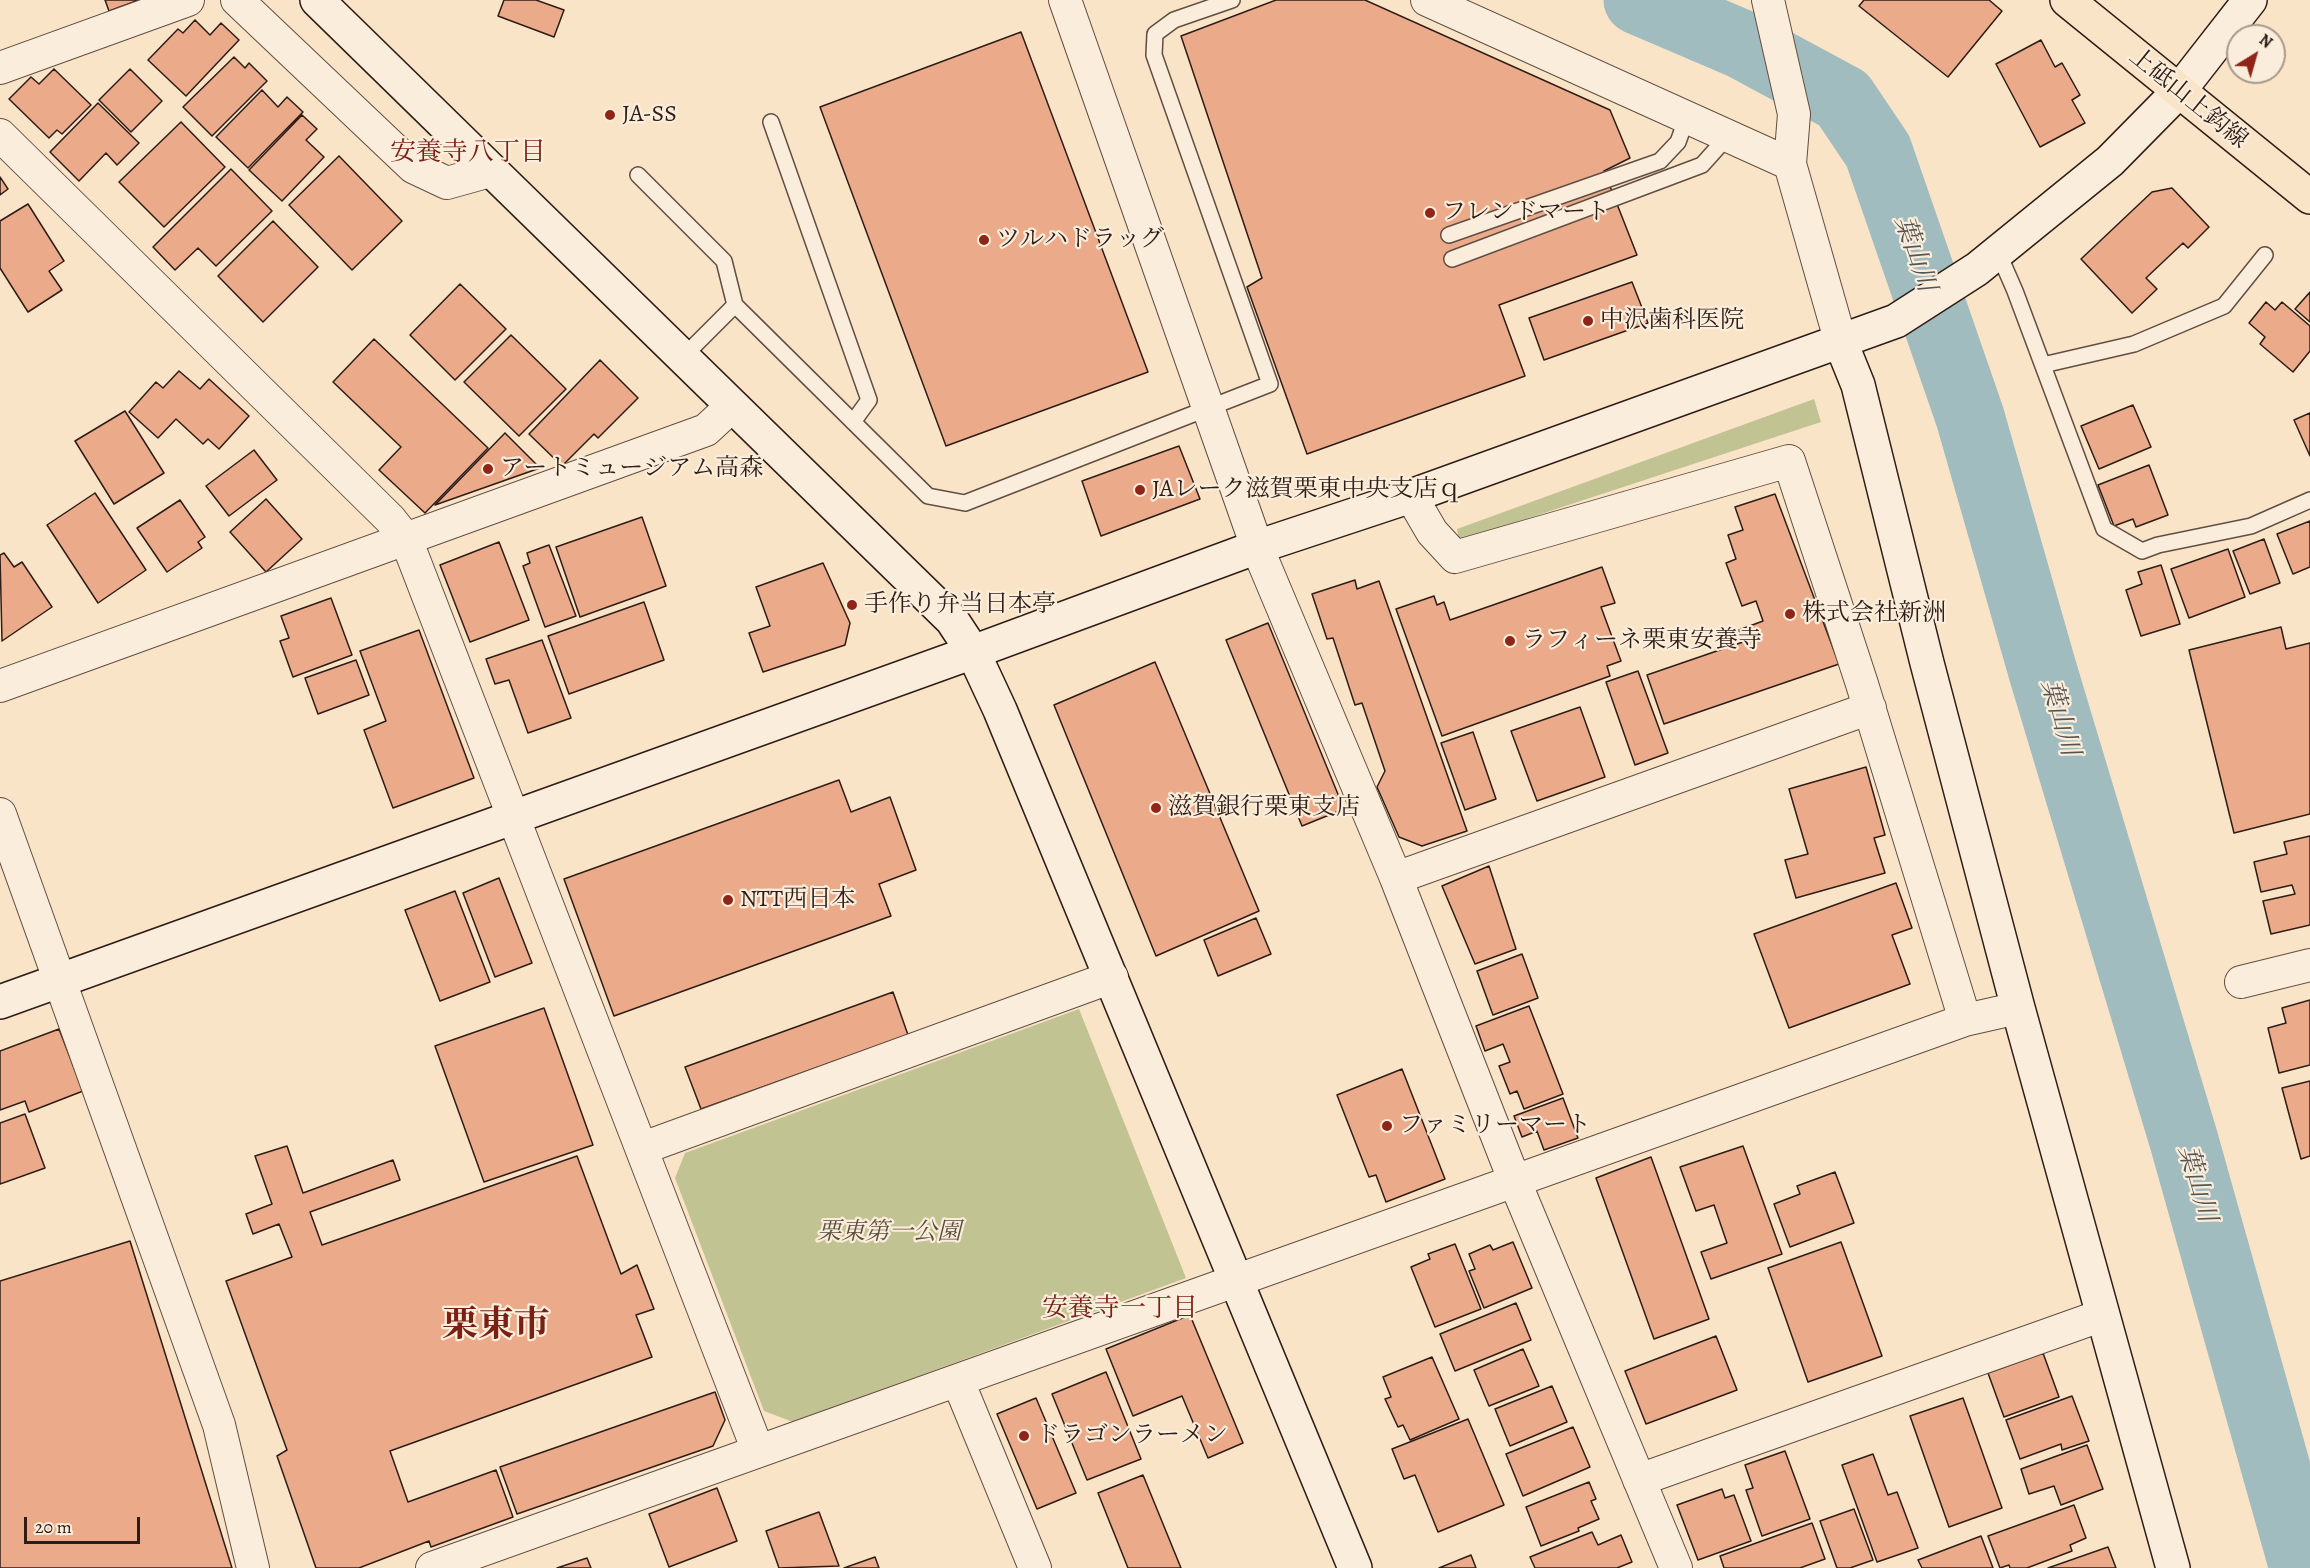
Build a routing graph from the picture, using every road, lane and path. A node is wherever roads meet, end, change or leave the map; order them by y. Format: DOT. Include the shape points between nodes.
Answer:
graph roads {
  1 [pos="188,0"];
  2 [pos="237,0"];
  3 [pos="317,0"];
  4 [pos="1065,0"];
  5 [pos="1232,0"];
  6 [pos="1427,0"];
  7 [pos="1768,0"];
  8 [pos="2067,0"];
  9 [pos="2250,0"];
  10 [pos="0,68"];
  11 [pos="2179,91"];
  12 [pos="1687,117"];
  13 [pos="771,122"];
  14 [pos="0,135"];
  15 [pos="1728,136"];
  16 [pos="1790,164"];
  17 [pos="490,171"];
  18 [pos="638,175"];
  19 [pos="2310,197"];
  20 [pos="1449,235"];
  21 [pos="2265,255"];
  22 [pos="1452,259"];
  23 [pos="1987,261"];
  24 [pos="735,305"];
  25 [pos="1841,342"];
  26 [pos="682,358"];
  27 [pos="2043,365"];
  28 [pos="732,406"];
  29 [pos="1208,407"];
  30 [pos="853,423"];
  31 [pos="1411,496"];
  32 [pos="2310,500"];
  33 [pos="406,539"];
  34 [pos="1257,547"];
  35 [pos="973,652"];
  36 [pos="0,686"];
  37 [pos="1870,708"];
  38 [pos="0,814"];
  39 [pos="515,818"];
  40 [pos="1396,878"];
  41 [pos="2310,965"];
  42 [pos="1112,977"];
  43 [pos="59,981"];
  44 [pos="2241,981"];
  45 [pos="0,1002"];
  46 [pos="2018,1008"];
  47 [pos="1965,1020"];
  48 [pos="643,1148"];
  49 [pos="1515,1182"];
  50 [pos="1235,1280"];
  51 [pos="2103,1315"];
  52 [pos="958,1381"];
  53 [pos="758,1451"];
  54 [pos="1639,1480"];
  55 [pos="445,1566"];
  56 [pos="253,1568"];
  57 [pos="1035,1568"];
  58 [pos="1356,1568"];
  59 [pos="1676,1568"];
  60 [pos="2173,1568"];
  1 -- 10 [label="street"];
  2 -- 17 [label="street" via="413,167 447,183"];
  3 -- 17 [label="street"];
  4 -- 29 [label="street"];
  5 -- 29 [label="lane" via="1174,20 1155,34 1154,55 1270,384"];
  6 -- 12 [label="street"];
  7 -- 16 [label="street" via="1794,114"];
  8 -- 11 [label="main road, 上砥山上鈎線"];
  9 -- 11 [label="street"];
  11 -- 19 [label="main road, 上砥山上鈎線"];
  11 -- 23 [label="street" via="2110,161"];
  12 -- 15 [label="street"];
  12 -- 20 [label="lane" via="1678,142 1660,161"];
  13 -- 30 [label="lane" via="869,399"];
  14 -- 33 [label="street"];
  15 -- 16 [label="street"];
  15 -- 22 [label="lane" via="1702,165"];
  16 -- 25 [label="street"];
  17 -- 26 [label="street"];
  18 -- 24 [label="lane" via="724,261"];
  21 -- 27 [label="lane" via="2224,306 2134,345"];
  23 -- 25 [label="street" via="1896,321"];
  23 -- 27 [label="lane"];
  24 -- 26 [label="lane"];
  24 -- 30 [label="lane"];
  25 -- 31 [label="street"];
  25 -- 46 [label="street" via="1858,385"];
  26 -- 28 [label="street"];
  27 -- 32 [label="lane" via="2104,529 2142,551 2251,526"];
  28 -- 33 [label="street" via="706,430"];
  28 -- 35 [label="street" via="952,620"];
  29 -- 30 [label="lane" via="965,503 928,496"];
  29 -- 34 [label="street"];
  31 -- 34 [label="street"];
  31 -- 37 [label="street" via="1432,532 1455,557 1789,461"];
  33 -- 36 [label="street"];
  33 -- 39 [label="street"];
  34 -- 35 [label="street"];
  34 -- 40 [label="street"];
  35 -- 39 [label="street"];
  35 -- 42 [label="street"];
  37 -- 40 [label="street"];
  37 -- 47 [label="street"];
  38 -- 43 [label="street"];
  39 -- 43 [label="street"];
  39 -- 48 [label="street"];
  40 -- 49 [label="street"];
  41 -- 44 [label="street"];
  42 -- 48 [label="street"];
  42 -- 50 [label="street"];
  43 -- 45 [label="street"];
  43 -- 56 [label="street" via="219,1425"];
  46 -- 47 [label="street"];
  46 -- 51 [label="street"];
  47 -- 49 [label="street"];
  48 -- 53 [label="street"];
  49 -- 50 [label="street"];
  49 -- 54 [label="street"];
  50 -- 52 [label="street"];
  50 -- 58 [label="street"];
  51 -- 54 [label="street"];
  51 -- 60 [label="street"];
  52 -- 53 [label="street"];
  52 -- 57 [label="street"];
  53 -- 55 [label="street"];
  54 -- 59 [label="street"];
}
